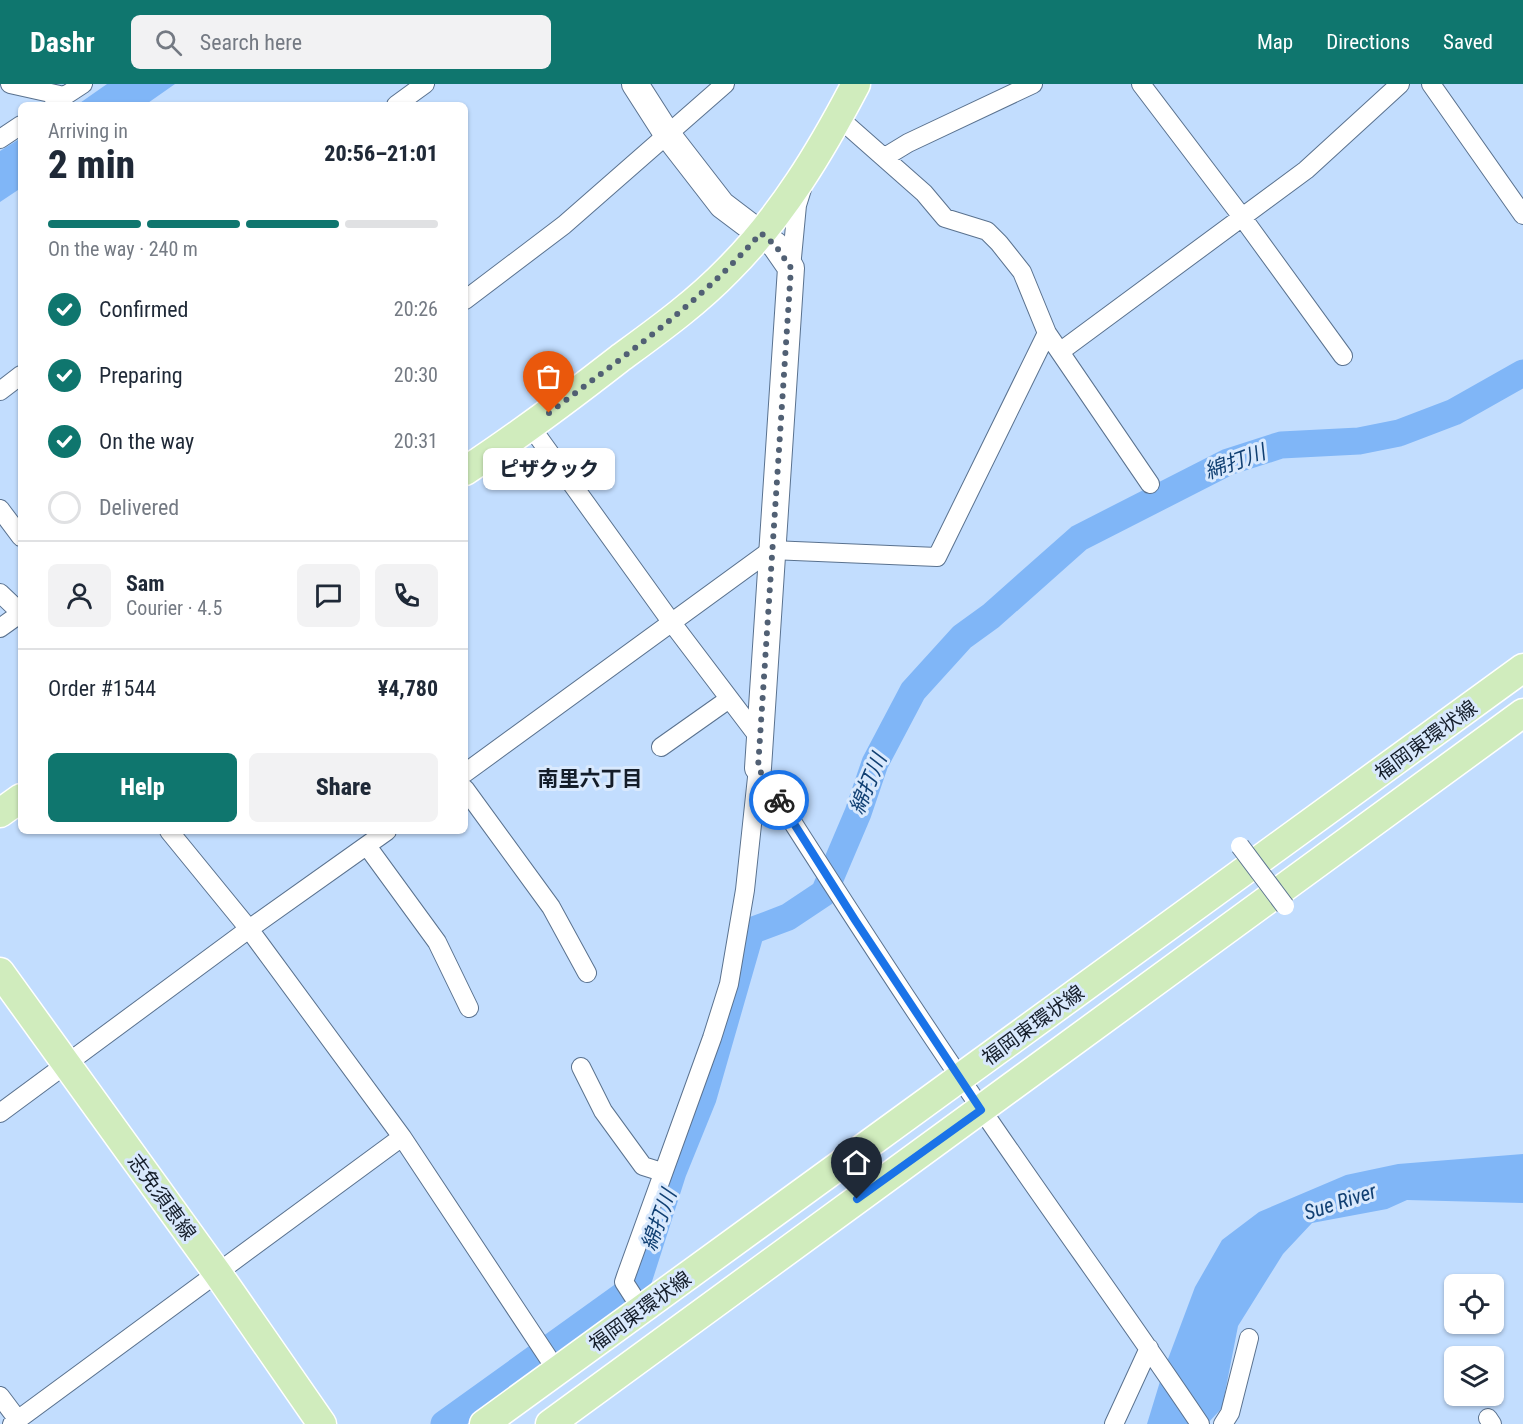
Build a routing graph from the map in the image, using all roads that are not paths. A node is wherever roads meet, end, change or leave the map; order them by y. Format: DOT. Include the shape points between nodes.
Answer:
graph roads {
  1 [pos="10,84"];
  2 [pos="83,84"];
  3 [pos="425,84"];
  4 [pos="635,84"];
  5 [pos="725,84"];
  6 [pos="856,84"];
  7 [pos="1033,84"];
  8 [pos="1141,84"];
  9 [pos="1400,84"];
  10 [pos="1431,84"];
  11 [pos="58,101"];
  12 [pos="400,102"];
  13 [pos="839,118"];
  14 [pos="18,127"];
  15 [pos="667,134"];
  16 [pos="0,139"];
  17 [pos="885,157"];
  18 [pos="807,172"];
  19 [pos="1523,215"];
  20 [pos="1242,217"];
  21 [pos="761,233"];
  22 [pos="791,268"];
  23 [pos="468,298"];
  24 [pos="1047,333"];
  25 [pos="1061,351"];
  26 [pos="1343,356"];
  27 [pos="18,377"];
  28 [pos="0,391"];
  29 [pos="531,427"];
  30 [pos="468,469"];
  31 [pos="1150,484"];
  32 [pos="0,509"];
  33 [pos="18,533"];
  34 [pos="771,550"];
  35 [pos="0,593"];
  36 [pos="18,610"];
  37 [pos="18,615"];
  38 [pos="672,623"];
  39 [pos="0,628"];
  40 [pos="1523,668"];
  41 [pos="729,699"];
  42 [pos="1523,713"];
  43 [pos="760,739"];
  44 [pos="661,747"];
  45 [pos="758,768"];
  46 [pos="468,771"];
  47 [pos="468,793"];
  48 [pos="18,800"];
  49 [pos="0,813"];
  50 [pos="171,834"];
  51 [pos="383,834"];
  52 [pos="367,846"];
  53 [pos="1240,846"];
  54 [pos="1285,906"];
  55 [pos="249,929"];
  56 [pos="0,972"];
  57 [pos="587,973"];
  58 [pos="469,1008"];
  59 [pos="67,1066"];
  60 [pos="581,1067"];
  61 [pos="961,1077"];
  62 [pos="981,1110"];
  63 [pos="0,1113"];
  64 [pos="402,1137"];
  65 [pos="662,1172"];
  66 [pos="218,1274"];
  67 [pos="634,1296"];
  68 [pos="1249,1338"];
  69 [pos="1151,1350"];
  70 [pos="547,1357"];
  71 [pos="0,1396"];
  72 [pos="15,1422"];
  73 [pos="322,1424"];
  74 [pos="484,1424"];
  75 [pos="550,1424"];
  76 [pos="1114,1424"];
  77 [pos="1200,1424"];
  78 [pos="1223,1424"];
  1 -- 11 [label="street"];
  2 -- 11 [label="street"];
  3 -- 12 [label="street"];
  4 -- 15 [label="street"];
  5 -- 15 [label="street"];
  6 -- 13 [label="main road"];
  7 -- 17 [label="street"];
  8 -- 20 [label="street"];
  9 -- 20 [label="street" via="1306,170"];
  10 -- 19 [label="street"];
  13 -- 17 [label="street"];
  13 -- 18 [label="main road"];
  14 -- 16 [label="street"];
  15 -- 21 [label="street" via="722,205"];
  15 -- 23 [label="street" via="564,225"];
  17 -- 24 [label="street" via="945,218 987,231 999,243 1022,272"];
  18 -- 21 [label="main road"];
  18 -- 22 [label="street" via="797,205"];
  20 -- 25 [label="street"];
  20 -- 26 [label="street"];
  21 -- 22 [label="street"];
  21 -- 29 [label="main road" via="689,307"];
  22 -- 34 [label="street"];
  24 -- 25 [label="street"];
  24 -- 34 [label="street" via="938,557"];
  25 -- 31 [label="street"];
  27 -- 28 [label="street"];
  29 -- 30 [label="main road"];
  29 -- 38 [label="street"];
  32 -- 33 [label="street"];
  34 -- 38 [label="street"];
  34 -- 43 [label="street"];
  35 -- 36 [label="street"];
  37 -- 39 [label="street"];
  38 -- 41 [label="street"];
  38 -- 46 [label="street"];
  40 -- 61 [label="main road, 福岡東環状線"];
  41 -- 43 [label="street"];
  41 -- 44 [label="street"];
  42 -- 62 [label="main road, 福岡東環状線"];
  43 -- 45 [label="street"];
  45 -- 61 [label="street"];
  45 -- 65 [label="street" via="745,890 729,984"];
  47 -- 57 [label="street" via="551,907"];
  48 -- 49 [label="main road"];
  50 -- 55 [label="street"];
  51 -- 52 [label="street"];
  52 -- 55 [label="street"];
  52 -- 58 [label="street" via="437,942"];
  53 -- 54 [label="street, bridge"];
  55 -- 59 [label="street"];
  55 -- 64 [label="street"];
  56 -- 59 [label="main road, 志免須恵線"];
  59 -- 63 [label="street"];
  59 -- 66 [label="main road, 志免須恵線"];
  60 -- 65 [label="street" via="603,1111 643,1166"];
  61 -- 62 [label="street"];
  61 -- 67 [label="main road, 福岡東環状線"];
  62 -- 69 [label="street"];
  62 -- 75 [label="main road, 福岡東環状線"];
  64 -- 66 [label="street"];
  64 -- 70 [label="street"];
  65 -- 67 [label="street"];
  66 -- 72 [label="street"];
  66 -- 73 [label="main road, 志免須恵線"];
  67 -- 70 [label="main road, 福岡東環状線"];
  68 -- 78 [label="street" via="1230,1413"];
  69 -- 76 [label="street"];
  69 -- 77 [label="street"];
  70 -- 74 [label="main road, 福岡東環状線"];
  71 -- 72 [label="street"];
}
